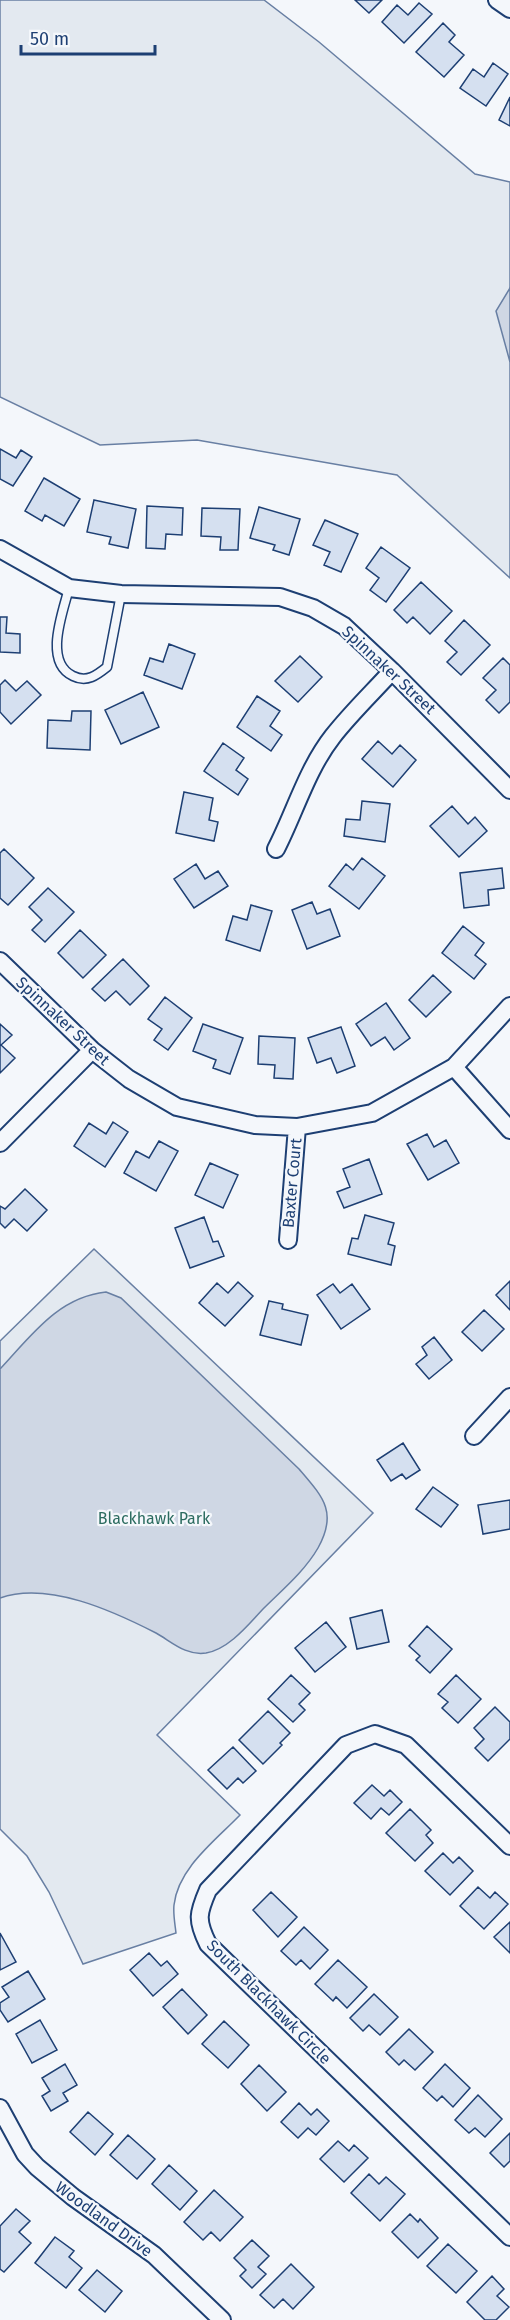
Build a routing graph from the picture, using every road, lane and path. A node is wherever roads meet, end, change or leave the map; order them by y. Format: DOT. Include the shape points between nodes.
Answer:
graph roads {
  1 [pos="497,0"];
  2 [pos="510,9"];
  3 [pos="0,549"];
  4 [pos="69,588"];
  5 [pos="121,594"];
  6 [pos="392,670"];
  7 [pos="510,790"];
  8 [pos="276,849"];
  9 [pos="0,961"];
  10 [pos="510,1006"];
  11 [pos="92,1050"];
  12 [pos="454,1067"];
  13 [pos="297,1127"];
  14 [pos="510,1130"];
  15 [pos="0,1143"];
  16 [pos="288,1240"];
  17 [pos="510,1397"];
  18 [pos="474,1436"];
  19 [pos="510,1846"];
  20 [pos="0,2108"];
  21 [pos="510,2237"];
  22 [pos="222,2320"];
  1 -- 2 [label="street"];
  3 -- 4 [label="street, Spinnaker Street"];
  4 -- 5 [label="street, Spinnaker Street"];
  4 -- 5 [label="lane" via="57,656 61,668 75,677 92,678 107,667"];
  5 -- 6 [label="street, Spinnaker Street" via="280,597 313,608 344,626"];
  6 -- 7 [label="street, Spinnaker Street"];
  6 -- 8 [label="street" via="332,737 310,772"];
  9 -- 11 [label="street, Spinnaker Street"];
  10 -- 12 [label="street, Spinnaker Street"];
  11 -- 13 [label="street, Spinnaker Street" via="122,1074 177,1107 255,1125"];
  11 -- 15 [label="street"];
  12 -- 13 [label="street, Spinnaker Street" via="372,1113"];
  12 -- 14 [label="street"];
  13 -- 16 [label="street, Baxter Court"];
  17 -- 18 [label="street"];
  19 -- 21 [label="street, South Blackhawk Circle" via="406,1745 375,1734 346,1745 208,1890 199,1910 199,1926 208,1944"];
  20 -- 22 [label="street, Woodland Drive" via="25,2154 37,2167 154,2255"];
}
